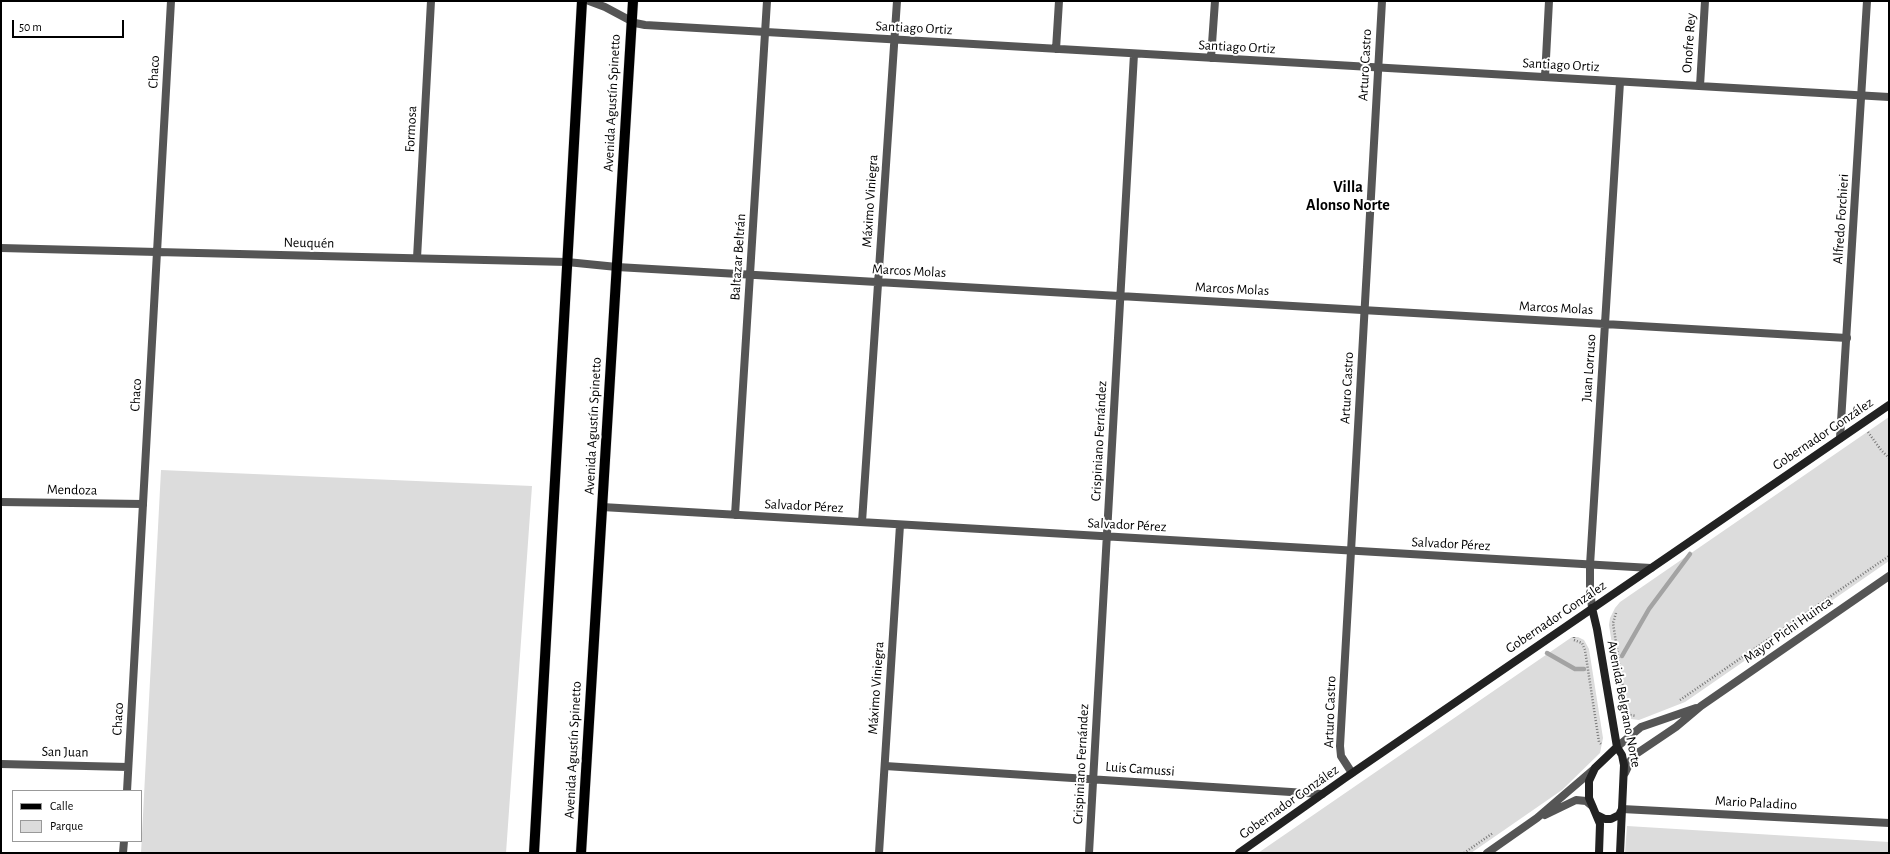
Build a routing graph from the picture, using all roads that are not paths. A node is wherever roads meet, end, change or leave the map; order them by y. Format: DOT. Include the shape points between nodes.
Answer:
graph roads {
  1 [pos="171,1"];
  2 [pos="431,1"];
  3 [pos="582,1"];
  4 [pos="589,1"];
  5 [pos="633,1"];
  6 [pos="767,1"];
  7 [pos="897,1"];
  8 [pos="1059,1"];
  9 [pos="1215,1"];
  10 [pos="1382,1"];
  11 [pos="1549,1"];
  12 [pos="1705,1"];
  13 [pos="1867,1"];
  14 [pos="631,22"];
  15 [pos="765,32"];
  16 [pos="894,40"];
  17 [pos="1056,49"];
  18 [pos="1134,54"];
  19 [pos="1211,58"];
  20 [pos="1378,68"];
  21 [pos="1545,77"];
  22 [pos="1620,82"];
  23 [pos="1700,86"];
  24 [pos="1862,96"];
  25 [pos="1889,98"];
  26 [pos="1,248"];
  27 [pos="157,252"];
  28 [pos="417,258"];
  29 [pos="567,262"];
  30 [pos="617,267"];
  31 [pos="750,275"];
  32 [pos="878,282"];
  33 [pos="1120,296"];
  34 [pos="1364,310"];
  35 [pos="1605,324"];
  36 [pos="1847,338"];
  37 [pos="1889,405"];
  38 [pos="1840,438"];
  39 [pos="1,502"];
  40 [pos="143,504"];
  41 [pos="602,507"];
  42 [pos="735,515"];
  43 [pos="862,522"];
  44 [pos="900,524"];
  45 [pos="1107,537"];
  46 [pos="1351,551"];
  47 [pos="1590,565"];
  48 [pos="1651,568"];
  49 [pos="1889,576"];
  50 [pos="1592,608"];
  51 [pos="1701,706"];
  52 [pos="1617,747"];
  53 [pos="1,764"];
  54 [pos="885,766"];
  55 [pos="128,767"];
  56 [pos="1596,768"];
  57 [pos="1352,773"];
  58 [pos="1625,773"];
  59 [pos="1093,779"];
  60 [pos="127,790"];
  61 [pos="1322,794"];
  62 [pos="1592,806"];
  63 [pos="1622,809"];
  64 [pos="1597,815"];
  65 [pos="1537,818"];
  66 [pos="1889,823"];
  67 [pos="124,842"];
  68 [pos="124,853"];
  69 [pos="534,853"];
  70 [pos="581,853"];
  71 [pos="879,853"];
  72 [pos="1089,853"];
  73 [pos="1238,853"];
  74 [pos="1487,853"];
  75 [pos="1599,853"];
  76 [pos="1620,853"];
  1 -- 27 [label="street, Chaco"];
  2 -- 28 [label="street, Formosa"];
  3 -- 29 [label="main road"];
  4 -- 14 [label="street, Santiago Ortiz"];
  5 -- 14 [label="main road, Avenida Agustín Spinetto"];
  6 -- 15 [label="street, Baltazar Beltrán"];
  7 -- 16 [label="street, Máximo Viniegra"];
  8 -- 17 [label="street"];
  9 -- 19 [label="street"];
  10 -- 20 [label="street, Arturo Castro"];
  11 -- 21 [label="street"];
  12 -- 23 [label="street, Onofre Rey"];
  13 -- 24 [label="street, Alfredo Forchieri"];
  14 -- 15 [label="street, Santiago Ortiz"];
  14 -- 30 [label="main road, Avenida Agustín Spinetto"];
  15 -- 16 [label="street, Santiago Ortiz"];
  15 -- 31 [label="street, Baltazar Beltrán"];
  16 -- 17 [label="street, Santiago Ortiz"];
  16 -- 32 [label="street, Máximo Viniegra"];
  17 -- 18 [label="street, Santiago Ortiz"];
  18 -- 19 [label="street, Santiago Ortiz"];
  18 -- 33 [label="street, Crispiniano Fernández"];
  19 -- 20 [label="street, Santiago Ortiz"];
  20 -- 21 [label="street, Santiago Ortiz"];
  20 -- 34 [label="street, Arturo Castro"];
  21 -- 22 [label="street, Santiago Ortiz"];
  22 -- 23 [label="street, Santiago Ortiz"];
  22 -- 35 [label="street, Juan Lorruso"];
  23 -- 24 [label="street, Santiago Ortiz"];
  24 -- 25 [label="street, Santiago Ortiz"];
  24 -- 36 [label="street, Alfredo Forchieri"];
  26 -- 27 [label="street, Neuquén"];
  27 -- 28 [label="street, Neuquén"];
  27 -- 40 [label="street, Chaco"];
  28 -- 29 [label="street, Neuquén"];
  29 -- 30 [label="street, Neuquén"];
  29 -- 69 [label="main road"];
  30 -- 31 [label="street, Marcos Molas"];
  30 -- 41 [label="main road, Avenida Agustín Spinetto"];
  31 -- 32 [label="street, Marcos Molas"];
  31 -- 42 [label="street, Baltazar Beltrán"];
  32 -- 33 [label="street, Marcos Molas"];
  32 -- 43 [label="street, Máximo Viniegra"];
  33 -- 34 [label="street, Marcos Molas"];
  33 -- 45 [label="street, Crispiniano Fernández"];
  34 -- 35 [label="street, Marcos Molas"];
  34 -- 46 [label="street, Arturo Castro"];
  35 -- 36 [label="street, Marcos Molas"];
  35 -- 47 [label="street, Juan Lorruso"];
  36 -- 38 [label="street, Alfredo Forchieri"];
  37 -- 38 [label="main road, Gobernador González"];
  38 -- 48 [label="main road, Gobernador González"];
  39 -- 40 [label="street, Mendoza"];
  40 -- 55 [label="street, Chaco"];
  41 -- 42 [label="street, Salvador Pérez"];
  41 -- 70 [label="main road, Avenida Agustín Spinetto"];
  42 -- 43 [label="street, Salvador Pérez"];
  43 -- 44 [label="street, Salvador Pérez"];
  44 -- 45 [label="street, Salvador Pérez"];
  44 -- 54 [label="street, Máximo Viniegra"];
  45 -- 46 [label="street, Salvador Pérez"];
  45 -- 59 [label="street, Crispiniano Fernández"];
  46 -- 47 [label="street, Salvador Pérez"];
  46 -- 57 [label="street, Arturo Castro" via="1340,746 1341,756"];
  47 -- 48 [label="street, Salvador Pérez"];
  47 -- 50 [label="street, Juan Lorruso"];
  48 -- 50 [label="main road, Gobernador González"];
  49 -- 51 [label="street, Mayor Pichi Huinca"];
  50 -- 52 [label="main road, Avenida Belgrano Norte"];
  50 -- 57 [label="main road, Gobernador González"];
  51 -- 52 [label="street, Mayor Pichi Huinca" via="1641,727"];
  51 -- 58 [label="street, Mayor Pichi Huinca" via="1676,727 1636,754"];
  52 -- 56 [label="main road, Mayor Pichi Huinca"];
  52 -- 58 [label="main road, Avenida Belgrano Norte" via="1623,758"];
  53 -- 55 [label="street, San Juan"];
  54 -- 59 [label="street, Luis Camussi"];
  54 -- 71 [label="street, Máximo Viniegra"];
  55 -- 60 [label="street, Chaco"];
  56 -- 62 [label="main road" via="1588,785"];
  56 -- 65 [label="street, Mayor Pichi Huinca"];
  57 -- 61 [label="main road, Gobernador González"];
  58 -- 63 [label="main road, Avenida Belgrano Norte"];
  59 -- 61 [label="street, Luis Camussi"];
  59 -- 72 [label="street, Crispiniano Fernández"];
  61 -- 73 [label="main road, Gobernador González"];
  62 -- 64 [label="main road"];
  62 -- 65 [label="street, Mayor Pichi Huinca" via="1586,801 1576,800"];
  63 -- 64 [label="main road" via="1619,815 1611,819"];
  63 -- 66 [label="street, Mario Paladino"];
  63 -- 76 [label="main road, Avenida Belgrano Norte"];
  64 -- 75 [label="main road" via="1600,829"];
  65 -- 74 [label="street, Mayor Pichi Huinca"];
  67 -- 68 [label="street"];
}
